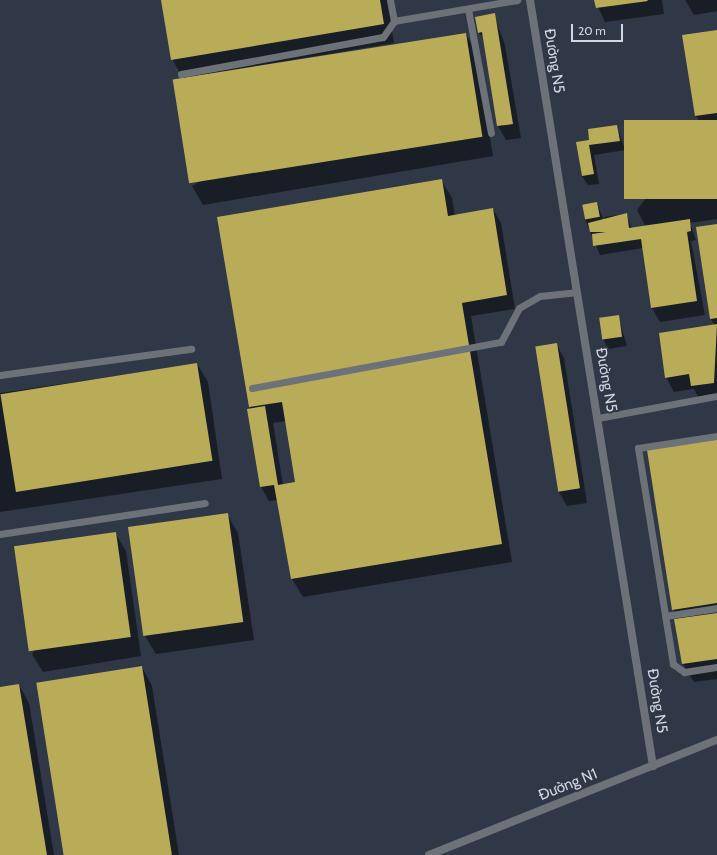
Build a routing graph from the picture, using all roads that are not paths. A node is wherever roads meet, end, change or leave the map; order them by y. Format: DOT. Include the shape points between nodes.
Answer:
graph roads {
  1 [pos="390,0"];
  2 [pos="517,0"];
  3 [pos="530,0"];
  4 [pos="468,8"];
  5 [pos="394,21"];
  6 [pos="181,74"];
  7 [pos="491,133"];
  8 [pos="576,292"];
  9 [pos="191,349"];
  10 [pos="0,375"];
  11 [pos="252,388"];
  12 [pos="717,396"];
  13 [pos="598,418"];
  14 [pos="717,436"];
  15 [pos="205,504"];
  16 [pos="0,534"];
  17 [pos="717,608"];
  18 [pos="665,616"];
  19 [pos="717,667"];
  20 [pos="717,740"];
  21 [pos="653,766"];
  22 [pos="433,854"];
  1 -- 5 [label="lane"];
  2 -- 4 [label="lane"];
  3 -- 8 [label="street, Đường N5"];
  4 -- 5 [label="lane"];
  4 -- 7 [label="lane"];
  5 -- 6 [label="lane" via="383,37"];
  8 -- 11 [label="lane" via="540,296 519,308 501,342"];
  8 -- 13 [label="street, Đường N5"];
  9 -- 10 [label="lane"];
  12 -- 13 [label="lane"];
  13 -- 21 [label="street, Đường N5"];
  14 -- 18 [label="lane" via="638,448"];
  15 -- 16 [label="lane"];
  17 -- 18 [label="lane"];
  18 -- 19 [label="lane" via="675,669 684,672"];
  20 -- 21 [label="street, Đường N1"];
  21 -- 22 [label="street, Đường N1"];
}
